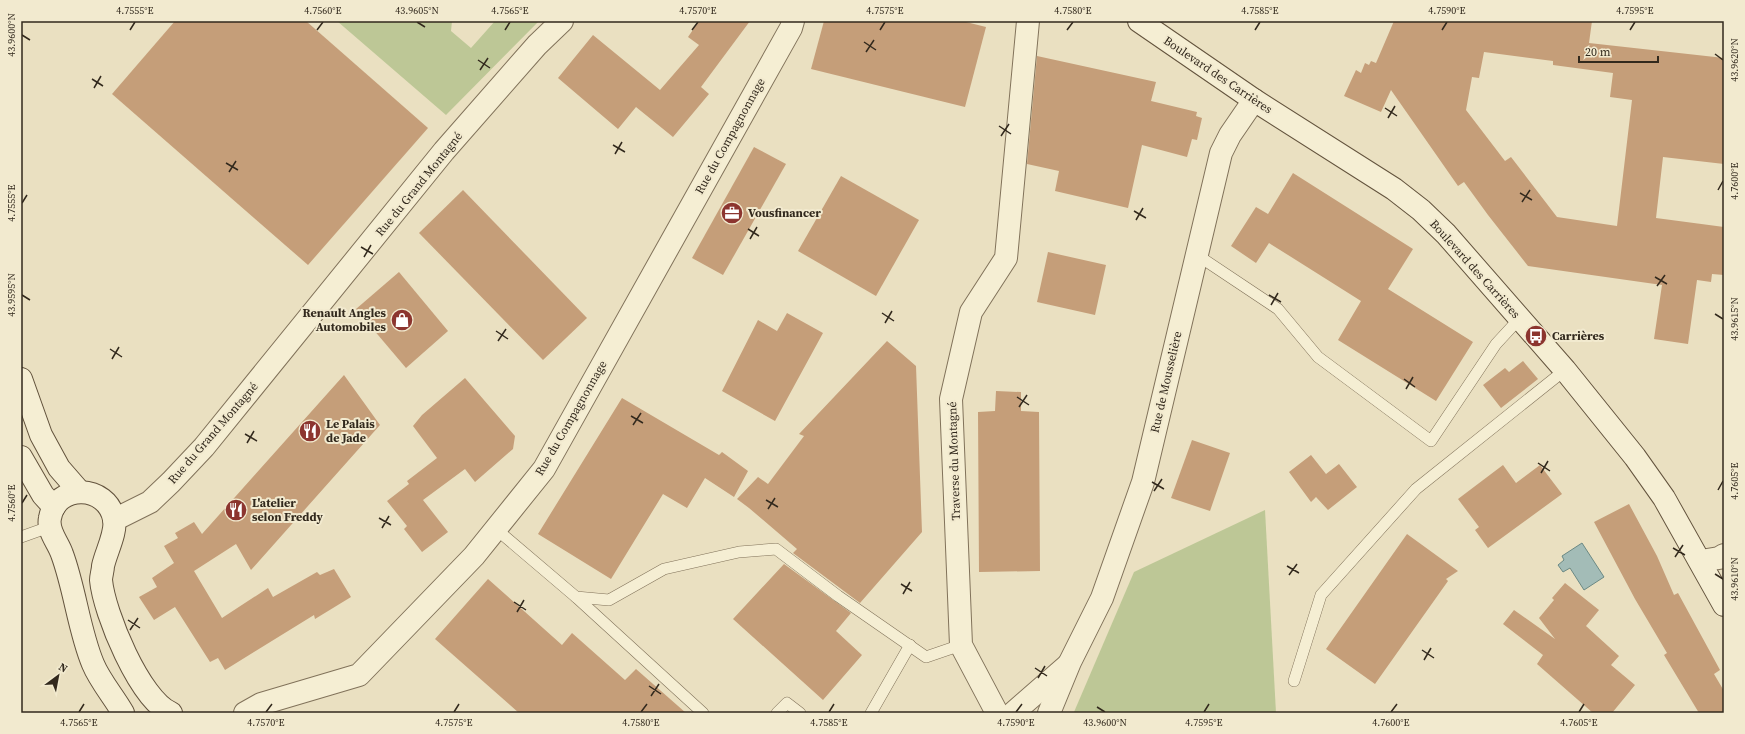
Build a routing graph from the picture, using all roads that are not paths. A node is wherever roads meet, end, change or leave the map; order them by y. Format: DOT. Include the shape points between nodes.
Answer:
graph roads {
  1 [pos="562,21"];
  2 [pos="793,21"];
  3 [pos="1028,21"];
  4 [pos="1139,21"];
  5 [pos="1254,100"];
  6 [pos="1196,255"];
  7 [pos="1520,318"];
  8 [pos="1565,370"];
  9 [pos="21,379"];
  10 [pos="21,457"];
  11 [pos="79,492"];
  12 [pos="51,517"];
  13 [pos="114,520"];
  14 [pos="496,529"];
  15 [pos="21,537"];
  16 [pos="1724,555"];
  17 [pos="1701,561"];
  18 [pos="576,597"];
  19 [pos="1723,600"];
  20 [pos="910,645"];
  21 [pos="961,645"];
  22 [pos="1070,662"];
  23 [pos="1294,681"];
  24 [pos="123,713"];
  25 [pos="171,713"];
  26 [pos="245,713"];
  27 [pos="703,713"];
  28 [pos="777,713"];
  29 [pos="800,713"];
  30 [pos="871,713"];
  31 [pos="996,713"];
  32 [pos="1013,713"];
  33 [pos="1049,713"];
  1 -- 13 [label="street, Rue du Grand Montagné" via="537,44 444,152 204,447 150,502"];
  2 -- 14 [label="street, Rue du Compagnonnage" via="544,468"];
  3 -- 21 [label="street, Traverse du Montagné" via="1006,258 971,312 951,399"];
  4 -- 5 [label="street, Boulevard des Carrières"];
  5 -- 6 [label="street, Rue de Mousselière" via="1221,153"];
  5 -- 7 [label="street, Boulevard des Carrières" via="1394,189 1421,210 1446,234"];
  6 -- 7 [label="lane" via="1278,309 1318,357 1431,441 1496,344"];
  6 -- 22 [label="street, Rue de Mousselière" via="1142,482 1102,598"];
  7 -- 8 [label="street, Boulevard des Carrières"];
  8 -- 17 [label="street, Boulevard des Carrières" via="1635,457 1664,498"];
  8 -- 23 [label="lane" via="1416,489 1321,595"];
  9 -- 11 [label="street" via="42,435 59,468"];
  10 -- 12 [label="street" via="43,495"];
  11 -- 12 [label="street" via="64,496"];
  11 -- 13 [label="street" via="91,493 102,499 110,508"];
  12 -- 15 [label="lane"];
  12 -- 24 [label="street" via="93,665"];
  13 -- 25 [label="street" via="114,531 101,579 105,604 124,651 145,690"];
  14 -- 18 [label="lane"];
  14 -- 26 [label="street, Rue du Compagnonnage" via="474,556 359,675 262,704"];
  16 -- 17 [label="street"];
  17 -- 19 [label="street, Boulevard des Carrières"];
  18 -- 20 [label="lane" via="609,600 664,569 738,552 776,550"];
  18 -- 27 [label="lane"];
  20 -- 21 [label="lane" via="926,656"];
  20 -- 30 [label="lane"];
  21 -- 31 [label="street, Traverse du Montagné"];
  22 -- 32 [label="street, Rue de Mousselière"];
  22 -- 33 [label="street, Rue de Mousselière"];
  28 -- 29 [label="lane" via="787,704"];
}
